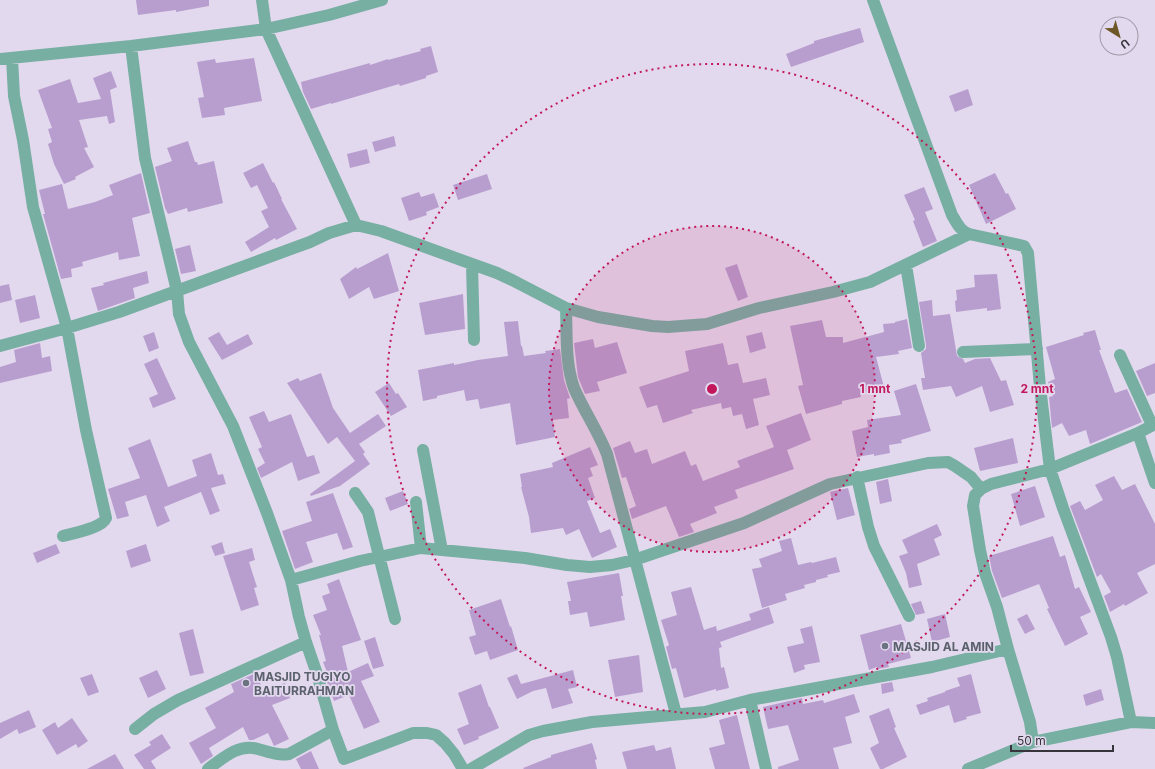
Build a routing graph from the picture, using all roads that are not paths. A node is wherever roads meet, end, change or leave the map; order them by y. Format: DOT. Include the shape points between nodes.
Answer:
graph roads {
  1 [pos="262,0"];
  2 [pos="382,0"];
  3 [pos="873,0"];
  4 [pos="266,29"];
  5 [pos="131,46"];
  6 [pos="12,58"];
  7 [pos="0,59"];
  8 [pos="356,225"];
  9 [pos="969,234"];
  10 [pos="472,265"];
  11 [pos="906,265"];
  12 [pos="177,291"];
  13 [pos="566,308"];
  14 [pos="67,328"];
  15 [pos="474,340"];
  16 [pos="0,346"];
  17 [pos="919,346"];
  18 [pos="1037,349"];
  19 [pos="963,352"];
  20 [pos="1120,355"];
  21 [pos="1154,425"];
  22 [pos="1138,433"];
  23 [pos="423,450"];
  24 [pos="1050,469"];
  25 [pos="857,477"];
  26 [pos="1155,483"];
  27 [pos="981,489"];
  28 [pos="355,493"];
  29 [pos="416,502"];
  30 [pos="63,536"];
  31 [pos="421,548"];
  32 [pos="442,550"];
  33 [pos="378,557"];
  34 [pos="634,560"];
  35 [pos="291,580"];
  36 [pos="909,616"];
  37 [pos="395,619"];
  38 [pos="306,642"];
  39 [pos="1008,649"];
  40 [pos="750,700"];
  41 [pos="676,714"];
  42 [pos="1131,722"];
  43 [pos="1155,724"];
  44 [pos="135,729"];
  45 [pos="333,730"];
  46 [pos="1033,742"];
  47 [pos="346,764"];
  48 [pos="208,769"];
  49 [pos="463,769"];
  50 [pos="471,769"];
  51 [pos="766,769"];
  52 [pos="968,769"];
  1 -- 4 [label="street"];
  2 -- 4 [label="street"];
  3 -- 9 [label="street" via="952,215 962,230"];
  4 -- 5 [label="street"];
  4 -- 8 [label="street"];
  5 -- 6 [label="street"];
  5 -- 12 [label="street" via="145,158"];
  6 -- 7 [label="street"];
  6 -- 14 [label="street" via="14,96 33,207"];
  8 -- 10 [label="street" via="381,231"];
  8 -- 12 [label="street"];
  9 -- 11 [label="street"];
  9 -- 18 [label="street" via="1024,246 1028,252"];
  10 -- 13 [label="street" via="512,280"];
  10 -- 15 [label="street"];
  11 -- 13 [label="street" via="870,282 759,308 707,324 668,328 598,317"];
  11 -- 17 [label="street"];
  12 -- 14 [label="street"];
  12 -- 35 [label="street" via="179,314 189,342 233,426"];
  13 -- 34 [label="street" via="570,375 607,454"];
  14 -- 16 [label="street"];
  14 -- 30 [label="street" via="106,518 105,522 98,525"];
  18 -- 19 [label="street"];
  18 -- 24 [label="street"];
  20 -- 21 [label="street"];
  21 -- 22 [label="street"];
  22 -- 24 [label="street"];
  22 -- 26 [label="street"];
  23 -- 32 [label="street"];
  24 -- 27 [label="street" via="991,484"];
  24 -- 42 [label="street" via="1111,637"];
  25 -- 27 [label="street" via="928,463 948,462 971,477"];
  25 -- 34 [label="street" via="830,484 744,523"];
  25 -- 36 [label="street" via="874,546"];
  27 -- 39 [label="street" via="975,495 973,506 980,550"];
  28 -- 33 [label="street" via="368,512"];
  29 -- 31 [label="street"];
  31 -- 32 [label="street"];
  31 -- 33 [label="street"];
  32 -- 34 [label="street" via="590,566"];
  33 -- 35 [label="street"];
  33 -- 37 [label="street"];
  34 -- 41 [label="street"];
  35 -- 38 [label="street"];
  38 -- 44 [label="street" via="178,700"];
  38 -- 45 [label="street"];
  39 -- 40 [label="street" via="932,667"];
  39 -- 46 [label="street" via="1030,722"];
  40 -- 41 [label="street" via="705,712"];
  40 -- 51 [label="street"];
  41 -- 50 [label="street" via="592,722 543,731 529,735"];
  42 -- 43 [label="street"];
  42 -- 46 [label="street"];
  45 -- 47 [label="street"];
  45 -- 48 [label="street" via="289,754 281,755 256,748 242,748"];
  46 -- 52 [label="street"];
  47 -- 49 [label="street" via="413,733 427,732 436,735 445,743"];
}
